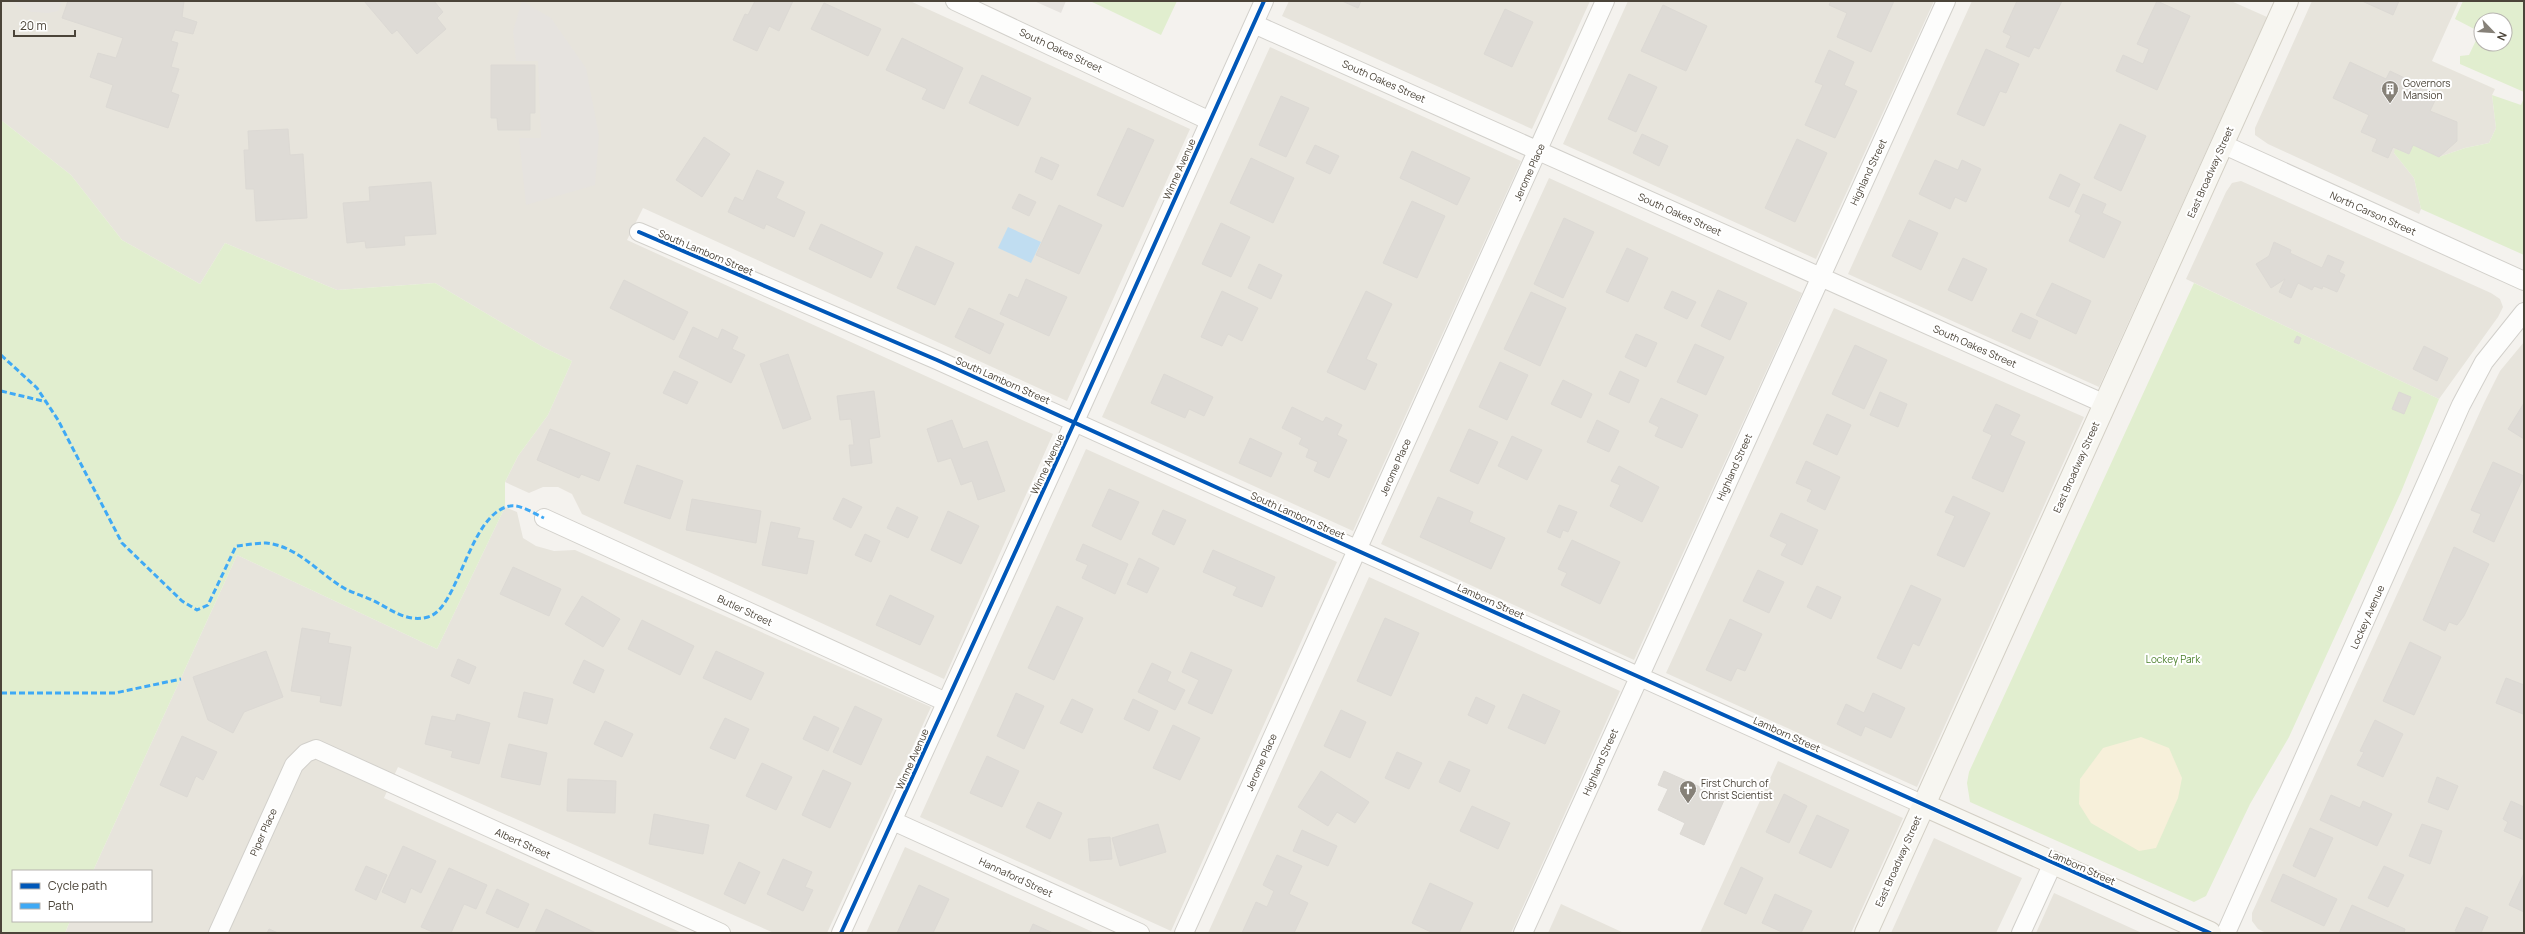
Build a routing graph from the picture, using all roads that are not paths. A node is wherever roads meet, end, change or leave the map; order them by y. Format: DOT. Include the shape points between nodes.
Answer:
graph roads {
  1 [pos="955,1"];
  2 [pos="1264,1"];
  3 [pos="1605,1"];
  4 [pos="1946,1"];
  5 [pos="2284,2"];
  6 [pos="1254,24"];
  7 [pos="1210,120"];
  8 [pos="2222,144"];
  9 [pos="1539,150"];
  10 [pos="639,232"];
  11 [pos="1820,277"];
  12 [pos="2524,281"];
  13 [pos="2524,312"];
  14 [pos="2105,404"];
  15 [pos="1075,421"];
  16 [pos="544,518"];
  17 [pos="1358,550"];
  18 [pos="1638,676"];
  19 [pos="946,702"];
  20 [pos="325,752"];
  21 [pos="1924,805"];
  22 [pos="893,821"];
  23 [pos="2053,863"];
  24 [pos="218,933"];
  25 [pos="721,933"];
  26 [pos="841,933"];
  27 [pos="1140,933"];
  28 [pos="1184,933"];
  29 [pos="1523,933"];
  30 [pos="1866,933"];
  31 [pos="2021,933"];
  32 [pos="2210,933"];
  33 [pos="2226,933"];
  1 -- 7 [label="street, South Oakes Street"];
  2 -- 6 [label="street, Winne Avenue"];
  3 -- 9 [label="street, Jerome Place"];
  4 -- 11 [label="street, Highland Street"];
  5 -- 8 [label="street, East Broadway Street"];
  6 -- 7 [label="street, Winne Avenue"];
  6 -- 9 [label="street, South Oakes Street"];
  7 -- 15 [label="street, Winne Avenue"];
  8 -- 12 [label="street, North Carson Street"];
  8 -- 14 [label="street, East Broadway Street"];
  9 -- 11 [label="street, South Oakes Street"];
  9 -- 17 [label="street, Jerome Place"];
  10 -- 15 [label="street, South Lamborn Street"];
  11 -- 14 [label="street, South Oakes Street"];
  11 -- 18 [label="street, Highland Street"];
  13 -- 33 [label="street, Lockey Avenue" via="2484,362 2461,405"];
  14 -- 21 [label="street, East Broadway Street"];
  15 -- 17 [label="street, South Lamborn Street"];
  15 -- 19 [label="street, Winne Avenue"];
  16 -- 19 [label="street, Butler Street"];
  17 -- 18 [label="street, Lamborn Street"];
  17 -- 28 [label="street, Jerome Place"];
  18 -- 21 [label="street, Lamborn Street"];
  18 -- 29 [label="street, Highland Street"];
  19 -- 22 [label="street, Winne Avenue"];
  20 -- 24 [label="street, Piper Place" via="316,749 306,753 294,764"];
  20 -- 25 [label="street, Albert Street"];
  21 -- 23 [label="street, Lamborn Street"];
  21 -- 30 [label="street, East Broadway Street"];
  22 -- 26 [label="street, Winne Avenue"];
  22 -- 27 [label="street, Hannaford Street"];
  23 -- 31 [label="street"];
  23 -- 32 [label="street, Lamborn Street"];
}
